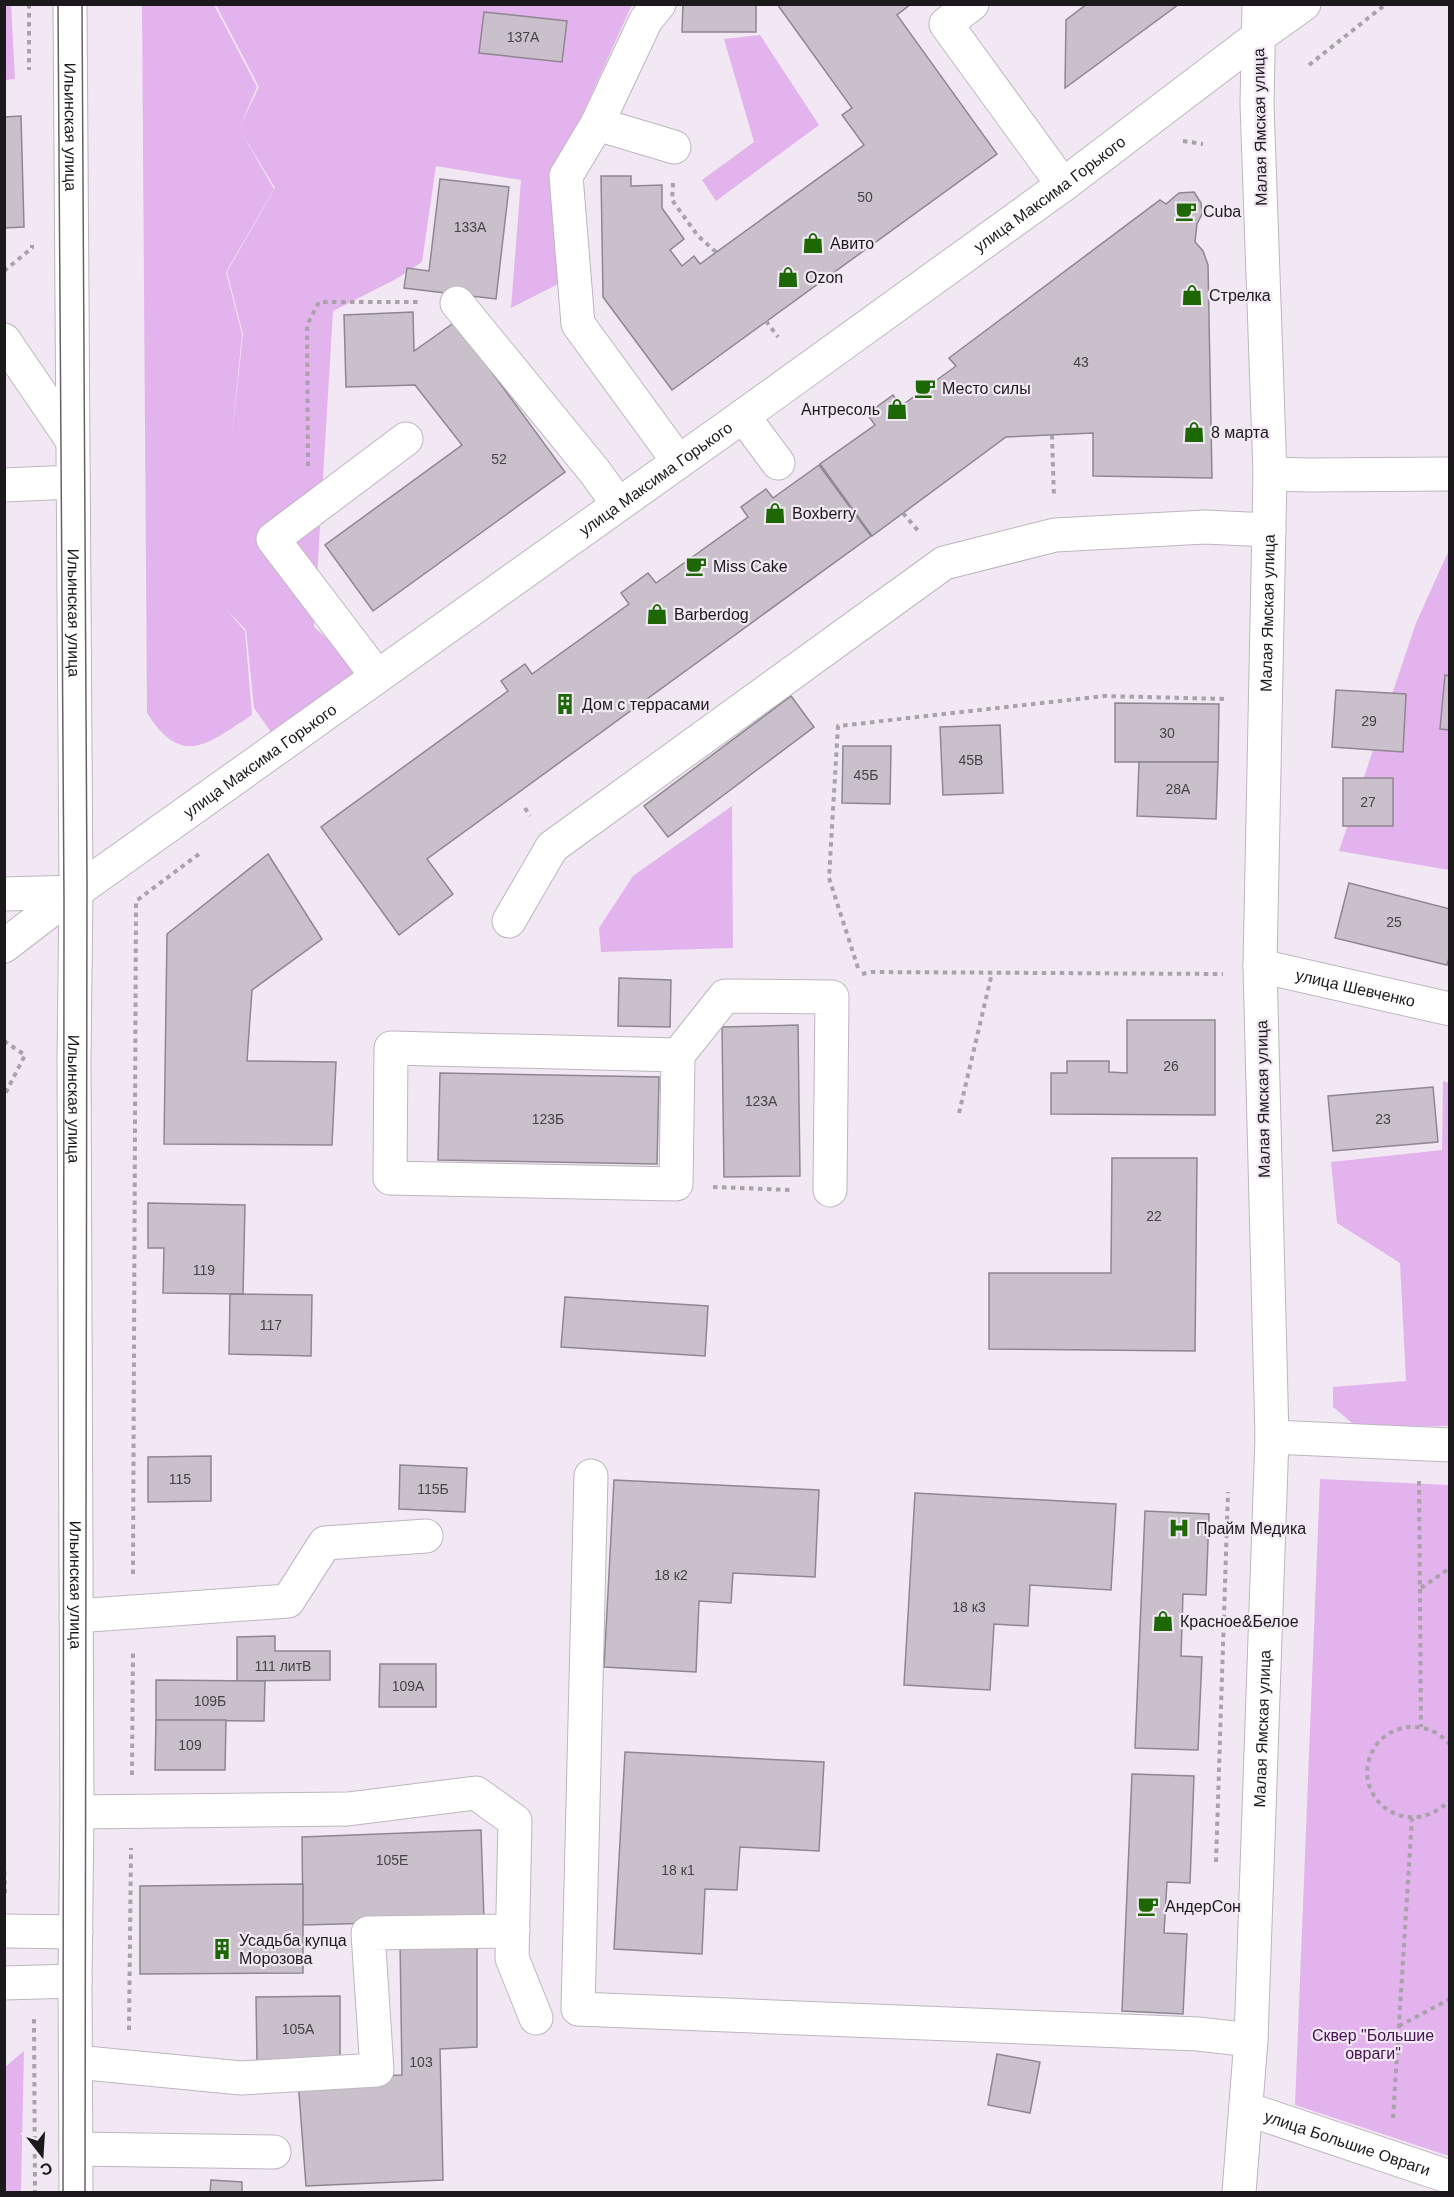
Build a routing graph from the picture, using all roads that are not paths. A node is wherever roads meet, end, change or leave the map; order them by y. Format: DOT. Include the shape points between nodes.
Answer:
graph roads {
  1 [pos="70,4"];
  2 [pos="972,4"];
  3 [pos="1304,4"];
  4 [pos="665,10"];
  5 [pos="1259,20"];
  6 [pos="597,124"];
  7 [pos="674,147"];
  8 [pos="1063,185"];
  9 [pos="457,303"];
  10 [pos="4,340"];
  11 [pos="743,416"];
  12 [pos="406,439"];
  13 [pos="72,440"];
  14 [pos="678,461"];
  15 [pos="778,463"];
  16 [pos="1270,474"];
  17 [pos="1449,474"];
  18 [pos="73,482"];
  19 [pos="4,485"];
  20 [pos="618,504"];
  21 [pos="1269,530"];
  22 [pos="377,676"];
  23 [pos="76,892"];
  24 [pos="4,894"];
  25 [pos="509,921"];
  26 [pos="4,946"];
  27 [pos="1260,966"];
  28 [pos="1449,1009"];
  29 [pos="678,1055"];
  30 [pos="830,1190"];
  31 [pos="1272,1437"];
  32 [pos="1434,1445"];
  33 [pos="591,1476"];
  34 [pos="426,1536"];
  35 [pos="76,1617"];
  36 [pos="77,1812"];
  37 [pos="5,1931"];
  38 [pos="513,1931"];
  39 [pos="76,1932"];
  40 [pos="75,1981"];
  41 [pos="19,1983"];
  42 [pos="536,2018"];
  43 [pos="1251,2040"];
  44 [pos="76,2062"];
  45 [pos="1247,2109"];
  46 [pos="76,2149"];
  47 [pos="274,2152"];
  48 [pos="1449,2177"];
  49 [pos="76,2193"];
  50 [pos="1239,2193"];
  1 -- 13 [label="street, Ильинская улица"];
  2 -- 8 [label="street" via="946,24"];
  3 -- 5 [label="street, улица Максима Горького"];
  4 -- 6 [label="street" via="646,20"];
  5 -- 8 [label="street, улица Максима Горького"];
  5 -- 16 [label="street, Малая Ямская улица" via="1257,104"];
  6 -- 7 [label="street"];
  6 -- 14 [label="street" via="566,176 578,324"];
  8 -- 11 [label="street, улица Максима Горького"];
  9 -- 20 [label="street"];
  10 -- 13 [label="street"];
  11 -- 14 [label="street, улица Максима Горького"];
  11 -- 15 [label="street"];
  12 -- 22 [label="street" via="273,538"];
  13 -- 18 [label="street, Ильинская улица"];
  14 -- 20 [label="street, улица Максима Горького"];
  16 -- 17 [label="street"];
  16 -- 21 [label="street, Малая Ямская улица"];
  18 -- 19 [label="street"];
  18 -- 23 [label="street, Ильинская улица"];
  20 -- 22 [label="street, улица Максима Горького"];
  21 -- 25 [label="street" via="1205,527 1055,535 944,563 552,847"];
  21 -- 27 [label="street, Малая Ямская улица"];
  22 -- 23 [label="street, улица Максима Горького"];
  23 -- 24 [label="street"];
  23 -- 26 [label="street, улица Максима Горького"];
  23 -- 35 [label="street, Ильинская улица"];
  27 -- 28 [label="street, улица Шевченко"];
  27 -- 31 [label="street, Малая Ямская улица"];
  29 -- 29 [label="street" via="676,1184 390,1178 391,1048"];
  29 -- 30 [label="street" via="725,996 832,997"];
  31 -- 32 [label="street"];
  31 -- 43 [label="street, Малая Ямская улица"];
  33 -- 43 [label="street" via="578,2009 1198,2034"];
  34 -- 35 [label="street" via="325,1543 288,1601"];
  35 -- 36 [label="street, Ильинская улица"];
  36 -- 38 [label="street" via="348,1809 476,1793 514,1821"];
  36 -- 39 [label="street, Ильинская улица"];
  37 -- 39 [label="street"];
  38 -- 42 [label="street" via="512,1958"];
  38 -- 44 [label="street" via="368,1933 377,2070 241,2078"];
  39 -- 40 [label="street, Ильинская улица"];
  40 -- 41 [label="street"];
  40 -- 44 [label="street, Ильинская улица"];
  43 -- 45 [label="street, Малая Ямская улица"];
  44 -- 46 [label="street, Ильинская улица"];
  45 -- 48 [label="street, улица Большие Овраги"];
  45 -- 50 [label="street, Малая Ямская улица"];
  46 -- 47 [label="street"];
  46 -- 49 [label="street, Ильинская улица"];
}
